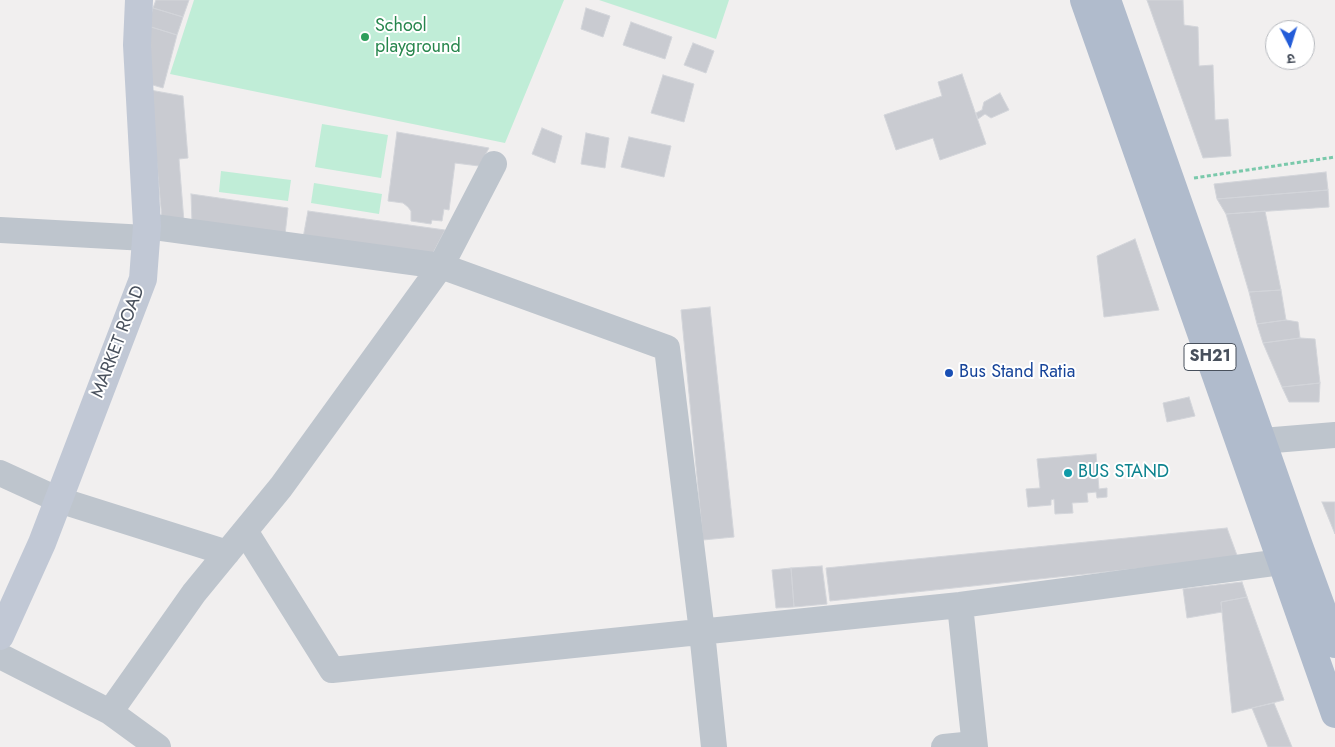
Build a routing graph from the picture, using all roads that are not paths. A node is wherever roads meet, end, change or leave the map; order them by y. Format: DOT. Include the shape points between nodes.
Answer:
graph roads {
  1 [pos="139,0"];
  2 [pos="1084,0"];
  3 [pos="1107,0"];
  4 [pos="494,164"];
  5 [pos="0,230"];
  6 [pos="146,232"];
  7 [pos="441,266"];
  8 [pos="1335,435"];
  9 [pos="1262,441"];
  10 [pos="0,473"];
  11 [pos="58,500"];
  12 [pos="245,531"];
  13 [pos="227,553"];
  14 [pos="1281,562"];
  15 [pos="960,604"];
  16 [pos="702,632"];
  17 [pos="0,636"];
  18 [pos="1335,644"];
  19 [pos="0,656"];
  20 [pos="110,712"];
  21 [pos="1335,714"];
  22 [pos="974,746"];
  23 [pos="158,747"];
  24 [pos="714,747"];
  25 [pos="944,747"];
  1 -- 6 [label="street, MARKET ROAD" via="137,45"];
  2 -- 14 [label="main road, SH21"];
  3 -- 9 [label="main road, SH21"];
  4 -- 7 [label="street"];
  5 -- 6 [label="street"];
  6 -- 7 [label="street"];
  6 -- 11 [label="street, MARKET ROAD" via="143,280"];
  7 -- 12 [label="street" via="281,487"];
  7 -- 16 [label="street" via="667,348"];
  8 -- 9 [label="street"];
  9 -- 18 [label="main road, SH21"];
  10 -- 11 [label="street"];
  11 -- 13 [label="street"];
  11 -- 17 [label="street, MARKET ROAD"];
  12 -- 13 [label="street"];
  12 -- 16 [label="street" via="332,670"];
  13 -- 20 [label="street" via="194,593"];
  14 -- 15 [label="street"];
  14 -- 21 [label="main road, SH21"];
  15 -- 16 [label="street"];
  15 -- 22 [label="street"];
  16 -- 24 [label="street"];
  19 -- 20 [label="street"];
  20 -- 23 [label="street"];
  22 -- 25 [label="street"];
}
